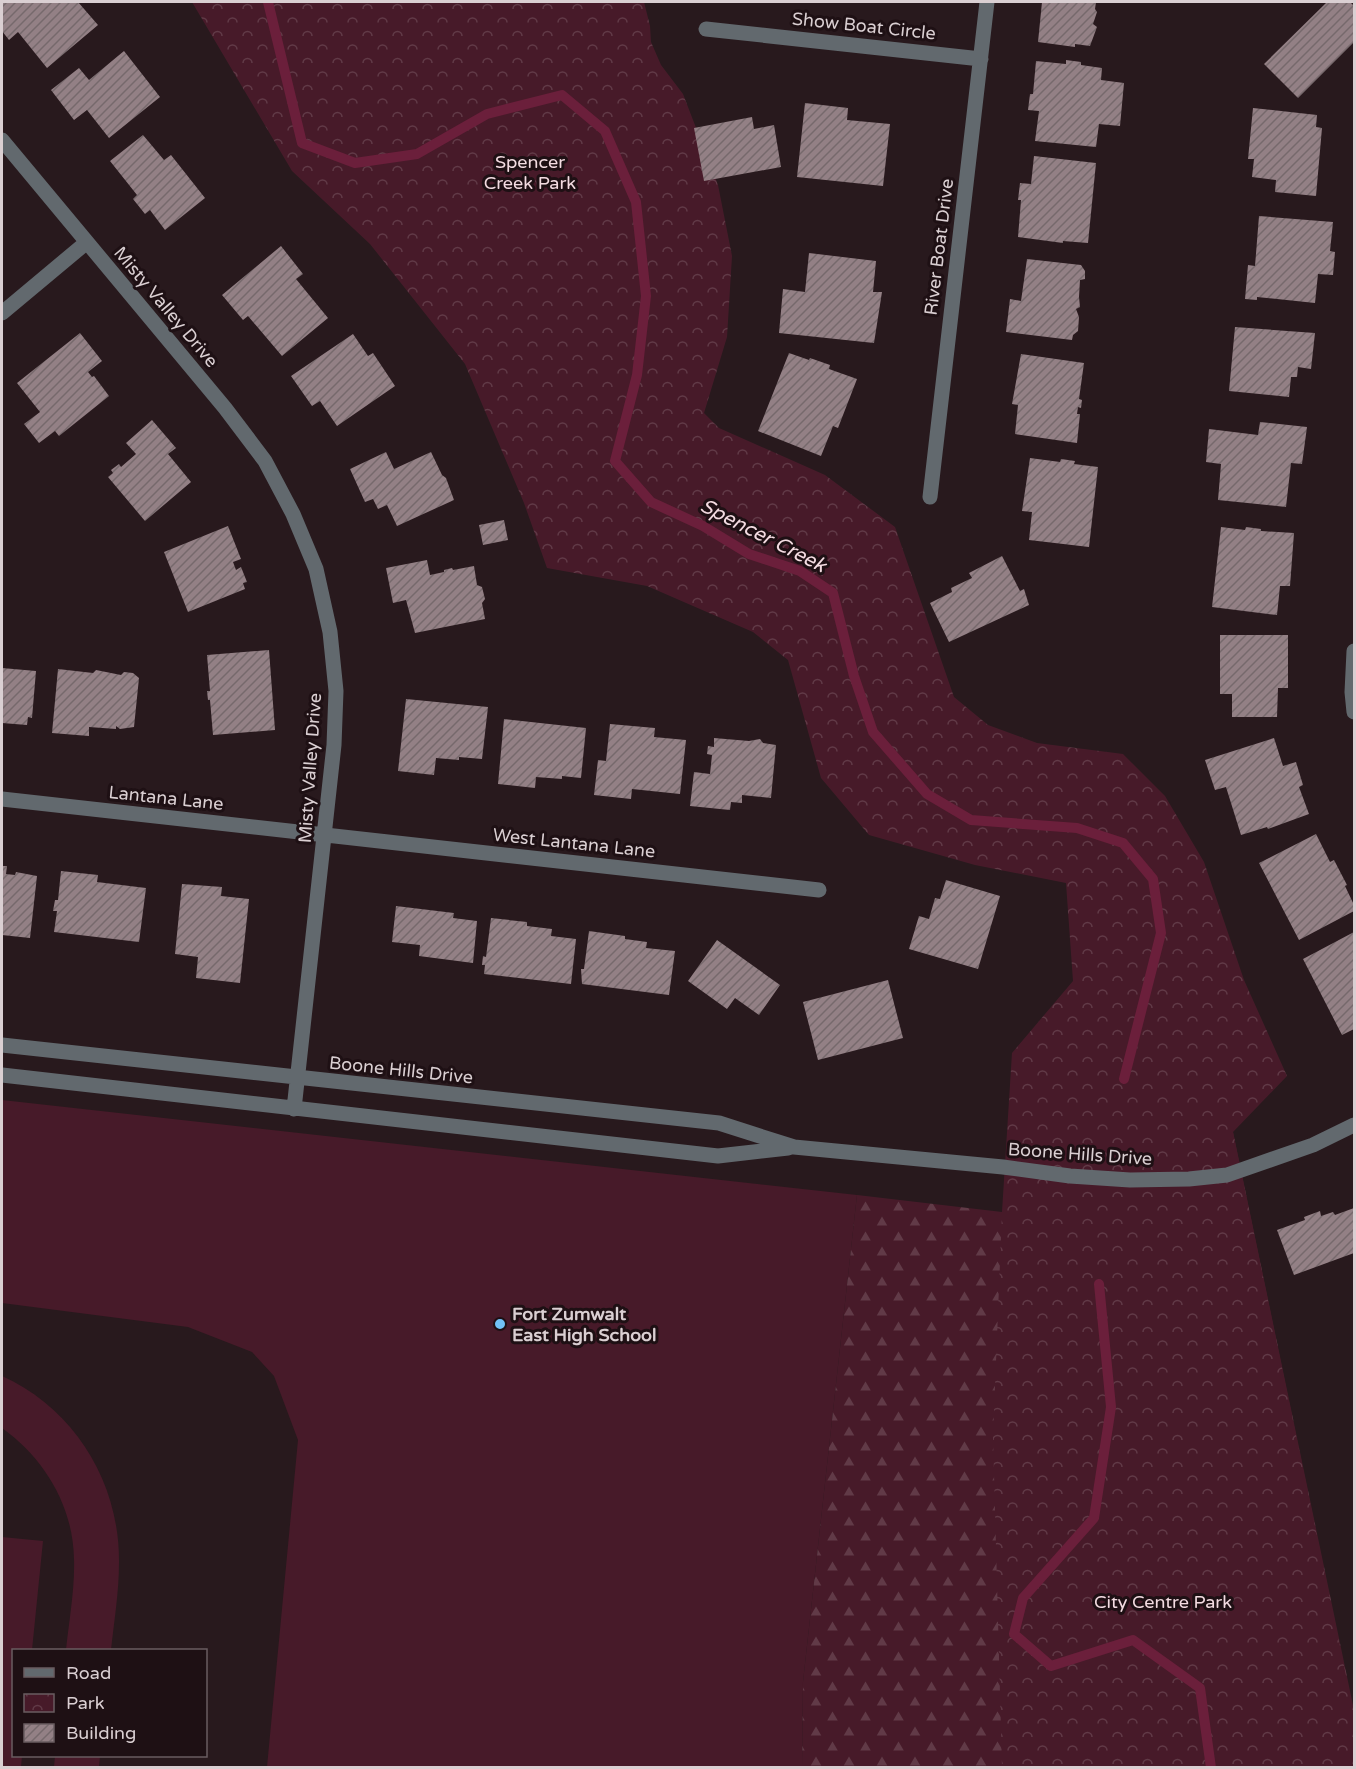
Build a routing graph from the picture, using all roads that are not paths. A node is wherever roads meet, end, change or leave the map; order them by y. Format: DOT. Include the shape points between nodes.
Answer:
graph roads {
  1 [pos="987,2"];
  2 [pos="706,29"];
  3 [pos="981,59"];
  4 [pos="2,140"];
  5 [pos="87,242"];
  6 [pos="2,313"];
  7 [pos="930,496"];
  8 [pos="1354,651"];
  9 [pos="1354,712"];
  10 [pos="2,799"];
  11 [pos="325,835"];
  12 [pos="819,890"];
  13 [pos="2,1045"];
  14 [pos="2,1076"];
  15 [pos="297,1078"];
  16 [pos="294,1109"];
  17 [pos="1354,1125"];
  18 [pos="794,1147"];
  1 -- 3 [label="street, River Boat Drive"];
  2 -- 3 [label="street, Show Boat Circle"];
  3 -- 7 [label="street, River Boat Drive"];
  4 -- 5 [label="street, Misty Valley Drive"];
  5 -- 6 [label="street"];
  5 -- 11 [label="street, Misty Valley Drive" via="265,461 316,569 330,632 336,691"];
  8 -- 9 [label="street"];
  10 -- 11 [label="street, Lantana Lane"];
  11 -- 12 [label="street, West Lantana Lane"];
  11 -- 15 [label="street, Misty Valley Drive"];
  13 -- 15 [label="street, Boone Hills Drive"];
  14 -- 16 [label="street, Boone Hills Drive"];
  15 -- 16 [label="street, Misty Valley Drive"];
  15 -- 18 [label="street, Boone Hills Drive" via="719,1123"];
  16 -- 18 [label="street, Boone Hills Drive" via="718,1156"];
  17 -- 18 [label="street, Boone Hills Drive" via="1258,1166 1227,1175 1189,1179 1070,1176"];
}
